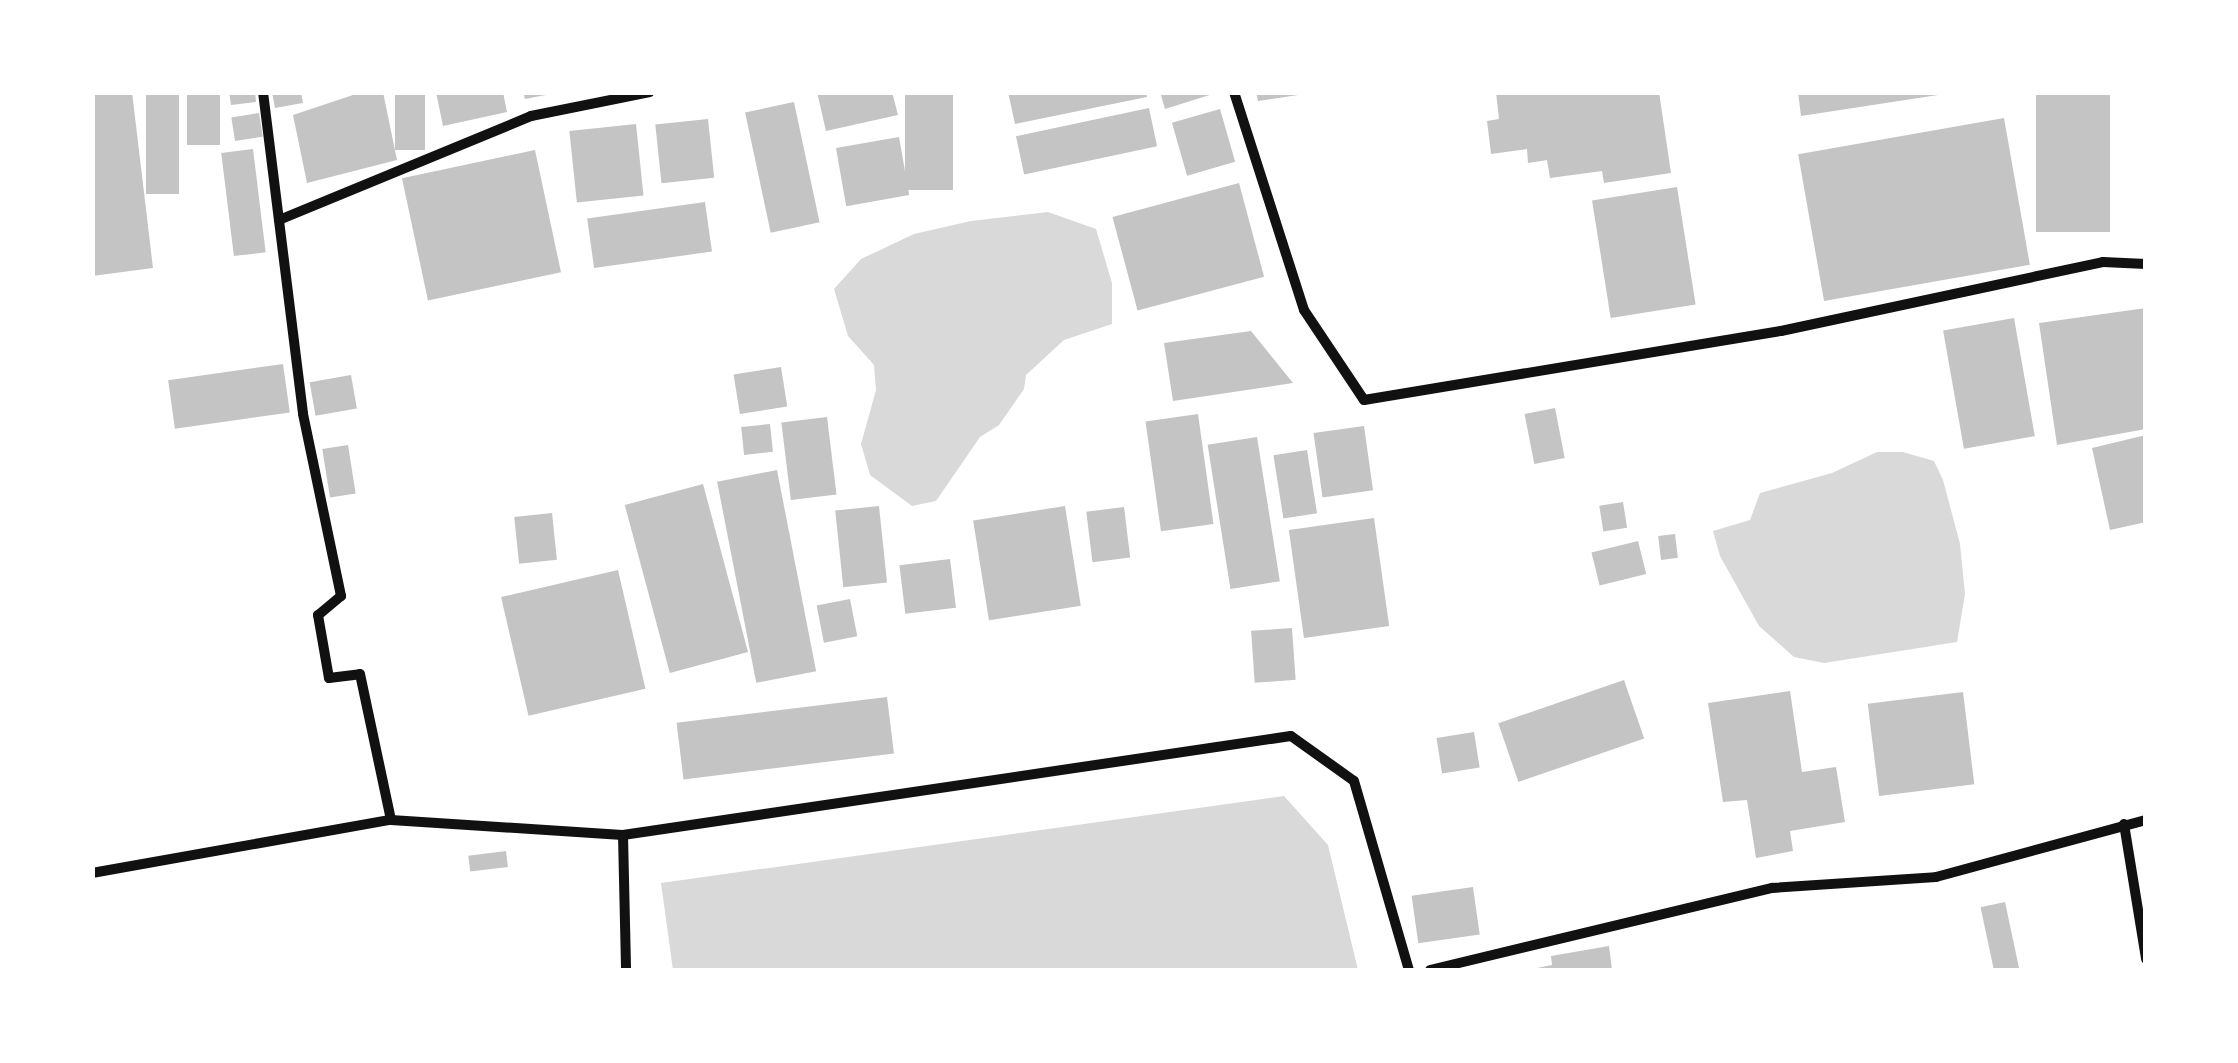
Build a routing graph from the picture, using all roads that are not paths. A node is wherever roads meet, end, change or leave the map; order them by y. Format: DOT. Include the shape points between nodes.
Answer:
graph roads {
  1 [pos="264,92"];
  2 [pos="650,92"];
  3 [pos="1234,92"];
  4 [pos="279,220"];
  5 [pos="2146,264"];
  6 [pos="391,820"];
  7 [pos="2146,820"];
  8 [pos="2124,824"];
  9 [pos="622,835"];
  10 [pos="92,873"];
  11 [pos="2146,959"];
  12 [pos="626,970"];
  13 [pos="1409,970"];
  14 [pos="1430,970"];
  1 -- 4 [label="street"];
  2 -- 4 [label="street" via="531,116"];
  3 -- 5 [label="street" via="1304,310 1364,400 1781,331 2104,262"];
  4 -- 6 [label="street" via="303,414 341,596 318,615 329,678 360,674"];
  6 -- 9 [label="street"];
  6 -- 10 [label="street"];
  7 -- 8 [label="street"];
  8 -- 11 [label="street"];
  8 -- 14 [label="street" via="1936,877 1772,888"];
  9 -- 12 [label="street"];
  9 -- 13 [label="street" via="1291,736 1354,781"];
}
